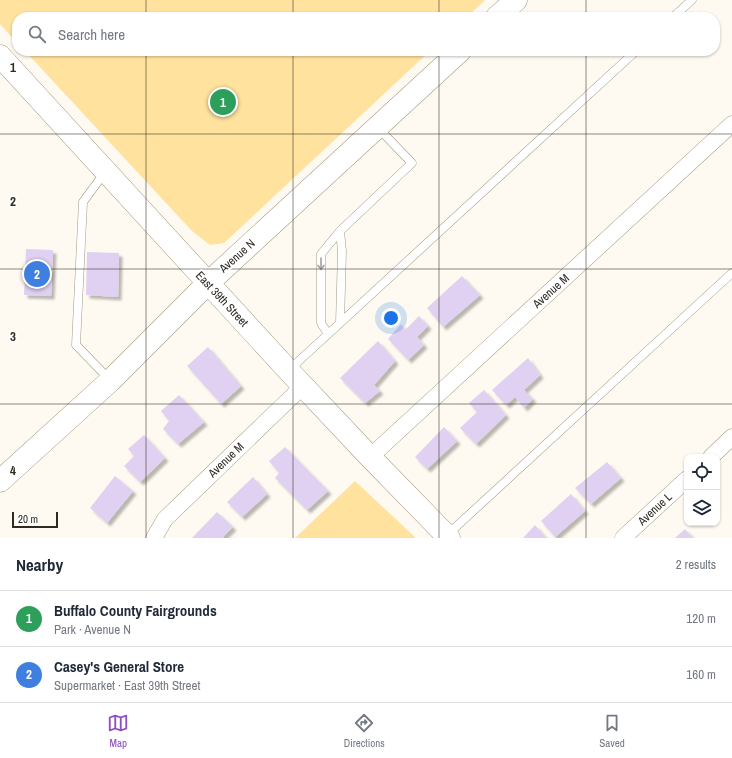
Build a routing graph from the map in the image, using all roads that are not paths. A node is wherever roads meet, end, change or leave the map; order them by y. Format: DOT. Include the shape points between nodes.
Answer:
graph roads {
  1 [pos="516,0"];
  2 [pos="692,0"];
  3 [pos="503,12"];
  4 [pos="679,12"];
  5 [pos="0,56"];
  6 [pos="455,56"];
  7 [pos="631,56"];
  8 [pos="732,124"];
  9 [pos="378,128"];
  10 [pos="105,172"];
  11 [pos="340,231"];
  12 [pos="732,273"];
  13 [pos="208,283"];
  14 [pos="340,323"];
  15 [pos="328,334"];
  16 [pos="288,370"];
  17 [pos="110,380"];
  18 [pos="303,386"];
  19 [pos="732,437"];
  20 [pos="714,454"];
  21 [pos="370,457"];
  22 [pos="0,482"];
  23 [pos="684,482"];
  24 [pos="448,537"];
  25 [pos="154,538"];
  26 [pos="623,538"];
  1 -- 3 [label="main road"];
  2 -- 4 [label="lane"];
  5 -- 10 [label="main road, East 39th Street"];
  6 -- 9 [label="main road, Avenue N"];
  7 -- 14 [label="lane"];
  8 -- 21 [label="street, Avenue M"];
  9 -- 11 [label="lane" via="412,163"];
  9 -- 13 [label="main road, Avenue N"];
  10 -- 13 [label="main road, East 39th Street"];
  10 -- 17 [label="lane" via="83,202 76,345"];
  11 -- 14 [label="lane"];
  11 -- 15 [label="lane, one-way" via="321,254 322,323"];
  12 -- 24 [label="lane"];
  13 -- 16 [label="main road, East 39th Street"];
  13 -- 17 [label="main road, Avenue N"];
  14 -- 15 [label="lane"];
  15 -- 16 [label="lane"];
  16 -- 18 [label="main road, East 39th Street"];
  17 -- 22 [label="main road, Avenue N"];
  18 -- 21 [label="main road, East 39th Street"];
  18 -- 25 [label="street, Avenue M" via="165,519"];
  19 -- 20 [label="street"];
  21 -- 24 [label="main road, East 39th Street"];
  23 -- 26 [label="street, Avenue L"];
}
